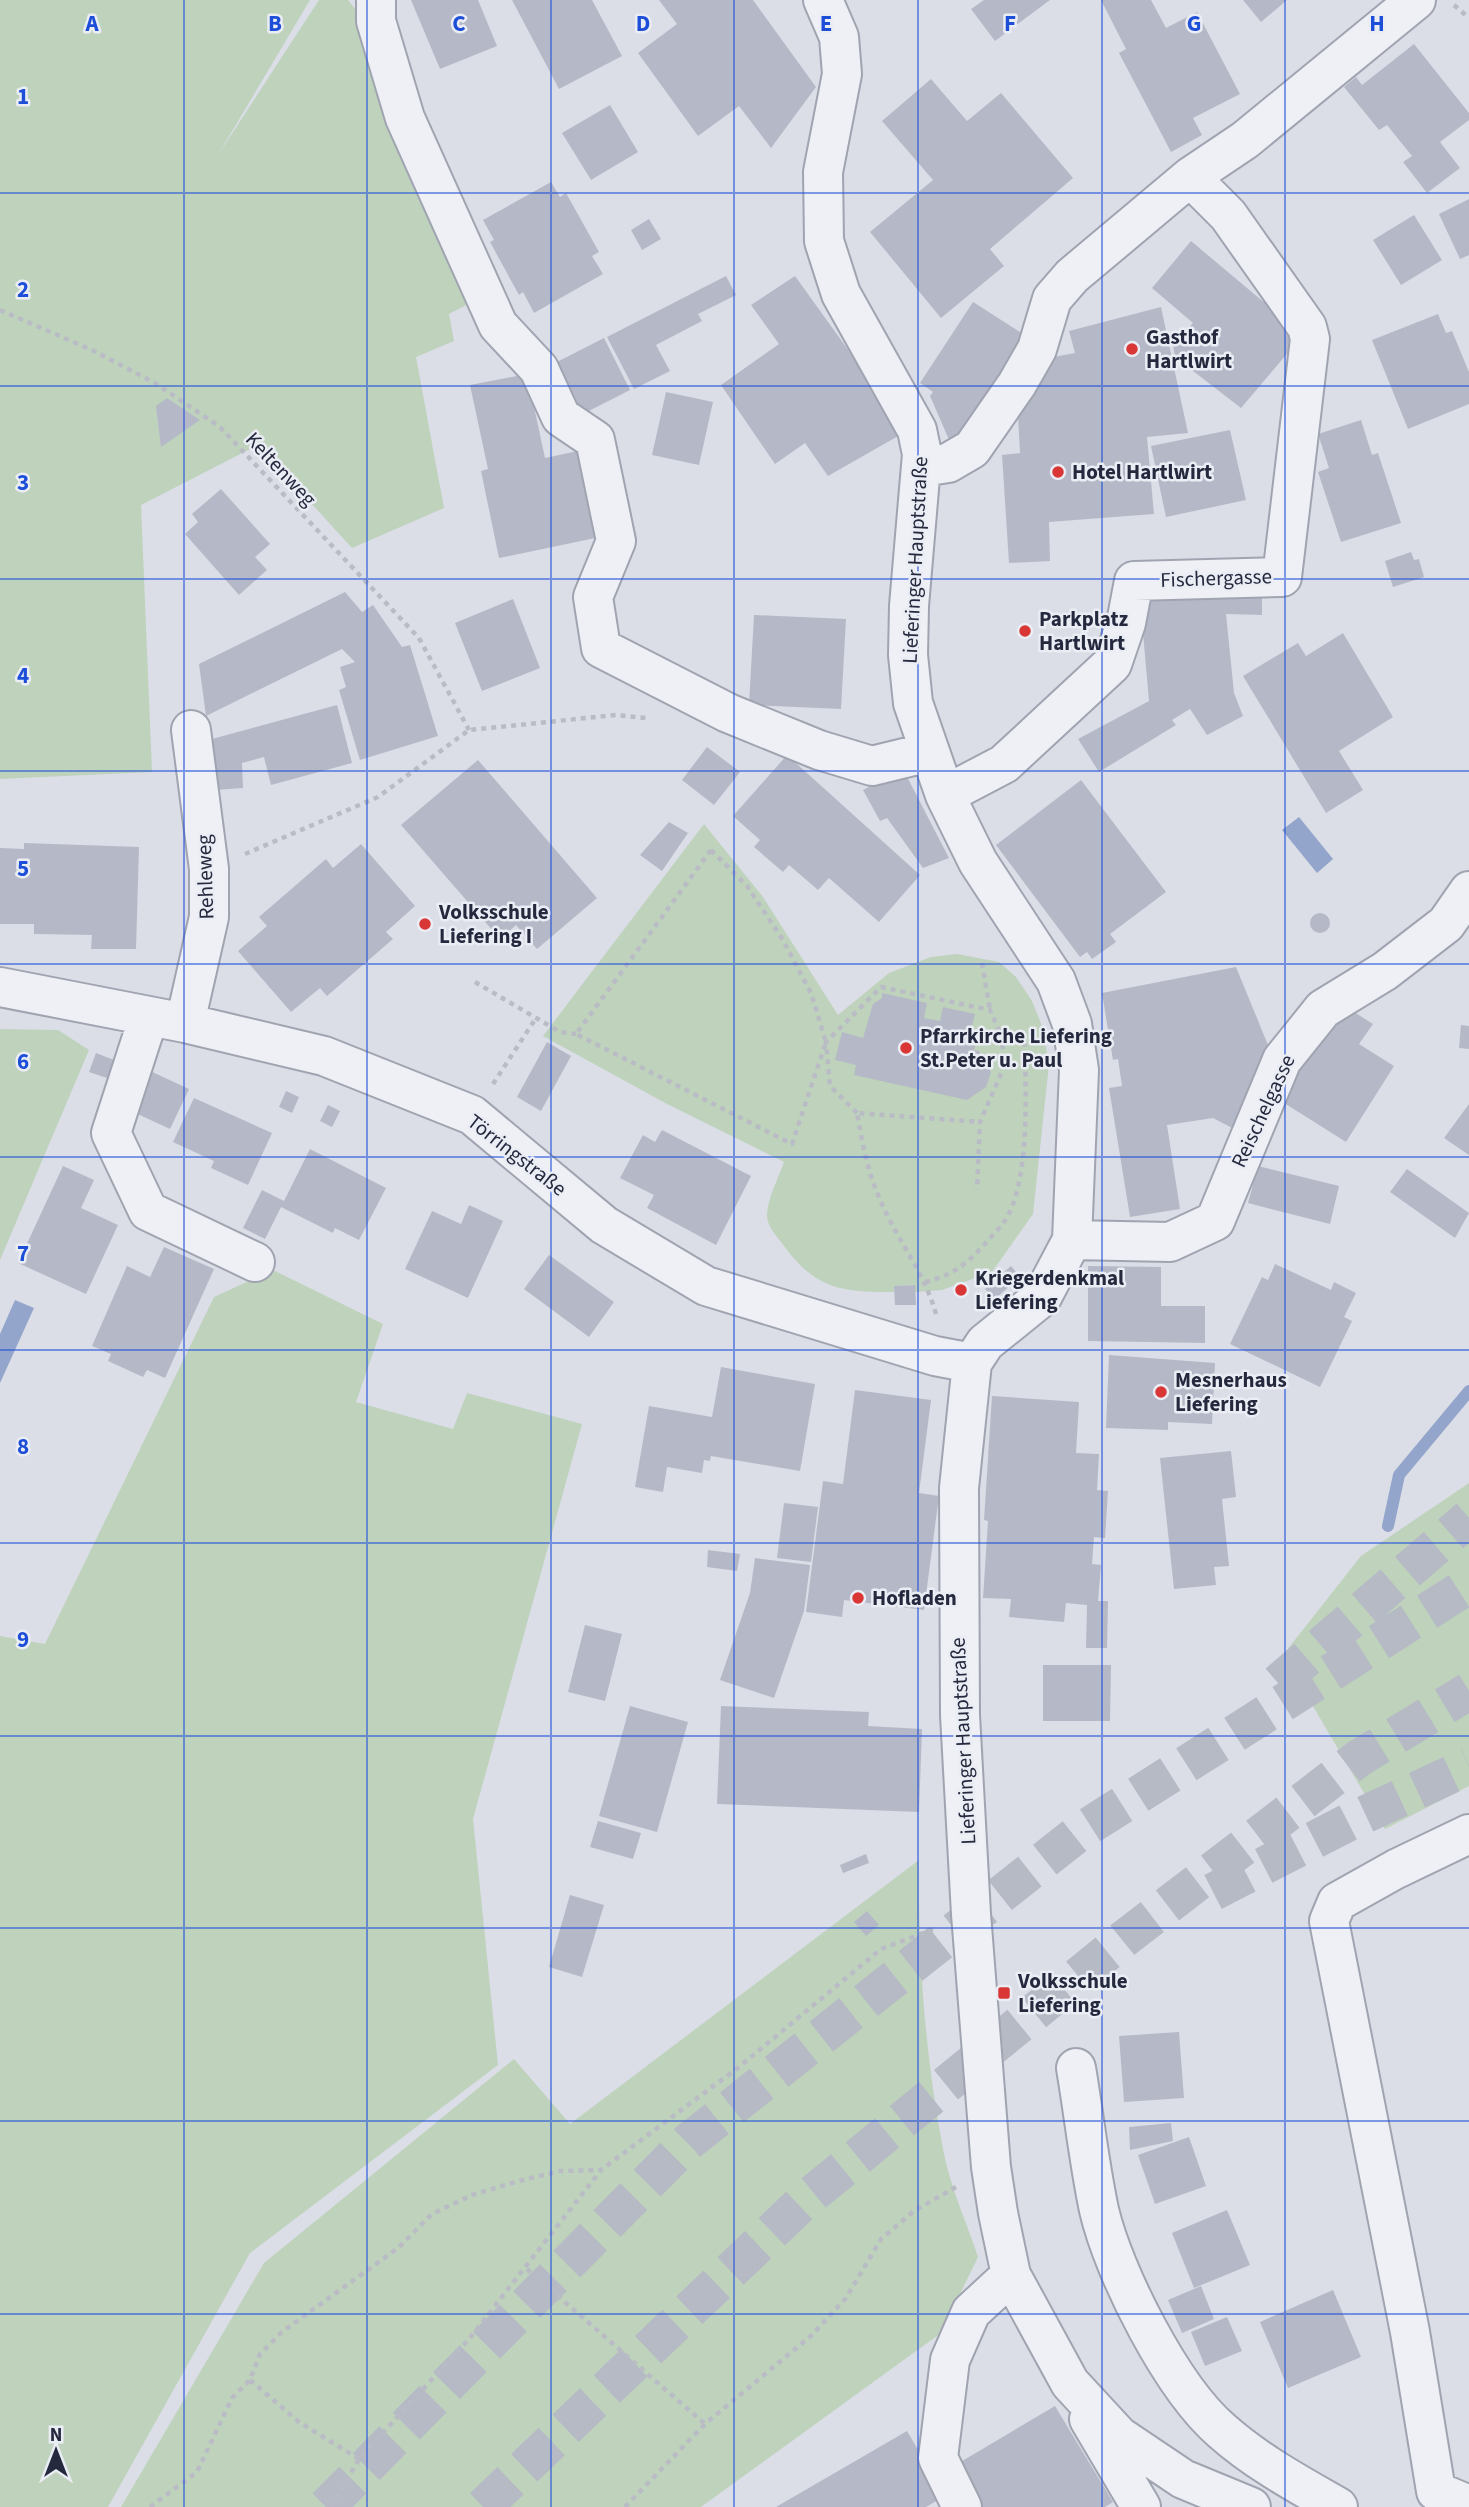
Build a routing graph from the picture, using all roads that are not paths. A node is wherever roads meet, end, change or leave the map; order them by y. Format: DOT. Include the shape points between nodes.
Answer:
graph roads {
  1 [pos="376,0"];
  2 [pos="823,0"];
  3 [pos="1396,7"];
  4 [pos="1190,177"];
  5 [pos="923,467"];
  6 [pos="191,730"];
  7 [pos="929,752"];
  8 [pos="945,795"];
  9 [pos="1469,891"];
  10 [pos="0,987"];
  11 [pos="167,1019"];
  12 [pos="1072,1240"];
  13 [pos="255,1262"];
  14 [pos="972,1363"];
  15 [pos="1469,1834"];
  16 [pos="1076,2068"];
  17 [pos="1011,2275"];
  18 [pos="1070,2383"];
  19 [pos="1469,2505"];
  20 [pos="962,2507"];
  21 [pos="1141,2507"];
  22 [pos="1251,2507"];
  23 [pos="1338,2507"];
  1 -- 7 [label="street" via="376,21 405,118 498,325 539,369 561,417 594,439 615,541 593,597 601,648 728,713 819,750 872,766"];
  2 -- 5 [label="street, Lieferinger Hauptstraße" via="839,37 842,74 823,172 824,241 842,294 917,430"];
  3 -- 4 [label="street" via="1245,140"];
  4 -- 5 [label="street" via="1072,276 1052,299 1037,349 972,449 948,463"];
  4 -- 8 [label="street, Fischergasse" via="1228,215 1307,327 1310,339 1282,577 1134,581 1112,664 1004,764"];
  5 -- 7 [label="street, Lieferinger Hauptstraße" via="908,655 913,703"];
  6 -- 11 [label="street, Rehleweg" via="209,869 209,917"];
  7 -- 8 [label="street, Lieferinger Hauptstraße"];
  8 -- 12 [label="street, Lieferinger Hauptstraße" via="978,862 1056,981 1072,1024 1079,1070"];
  9 -- 12 [label="street, Reischelgasse" via="1446,924 1385,971 1323,1009 1282,1060 1215,1221 1170,1242"];
  10 -- 11 [label="street, Törringstraße"];
  11 -- 13 [label="street, Rehleweg" via="111,1132 148,1211"];
  11 -- 14 [label="street, Törringstraße" via="324,1056 472,1115 604,1225 706,1286 935,1356"];
  12 -- 14 [label="street, Lieferinger Hauptstraße" via="1042,1297 985,1343"];
  14 -- 17 [label="street, Lieferinger Hauptstraße" via="959,1488 960,1715 991,2167"];
  15 -- 19 [label="street" via="1337,1902 1329,1921 1410,2332 1436,2491"];
  16 -- 23 [label="street" via="1100,2211 1130,2296 1171,2371 1220,2430 1268,2467"];
  17 -- 18 [label="street, Lieferinger Hauptstraße"];
  17 -- 20 [label="street" via="971,2312 950,2360 938,2458"];
  18 -- 21 [label="street"];
  18 -- 22 [label="street, Lieferinger Hauptstraße" via="1119,2436 1183,2479"];
}
